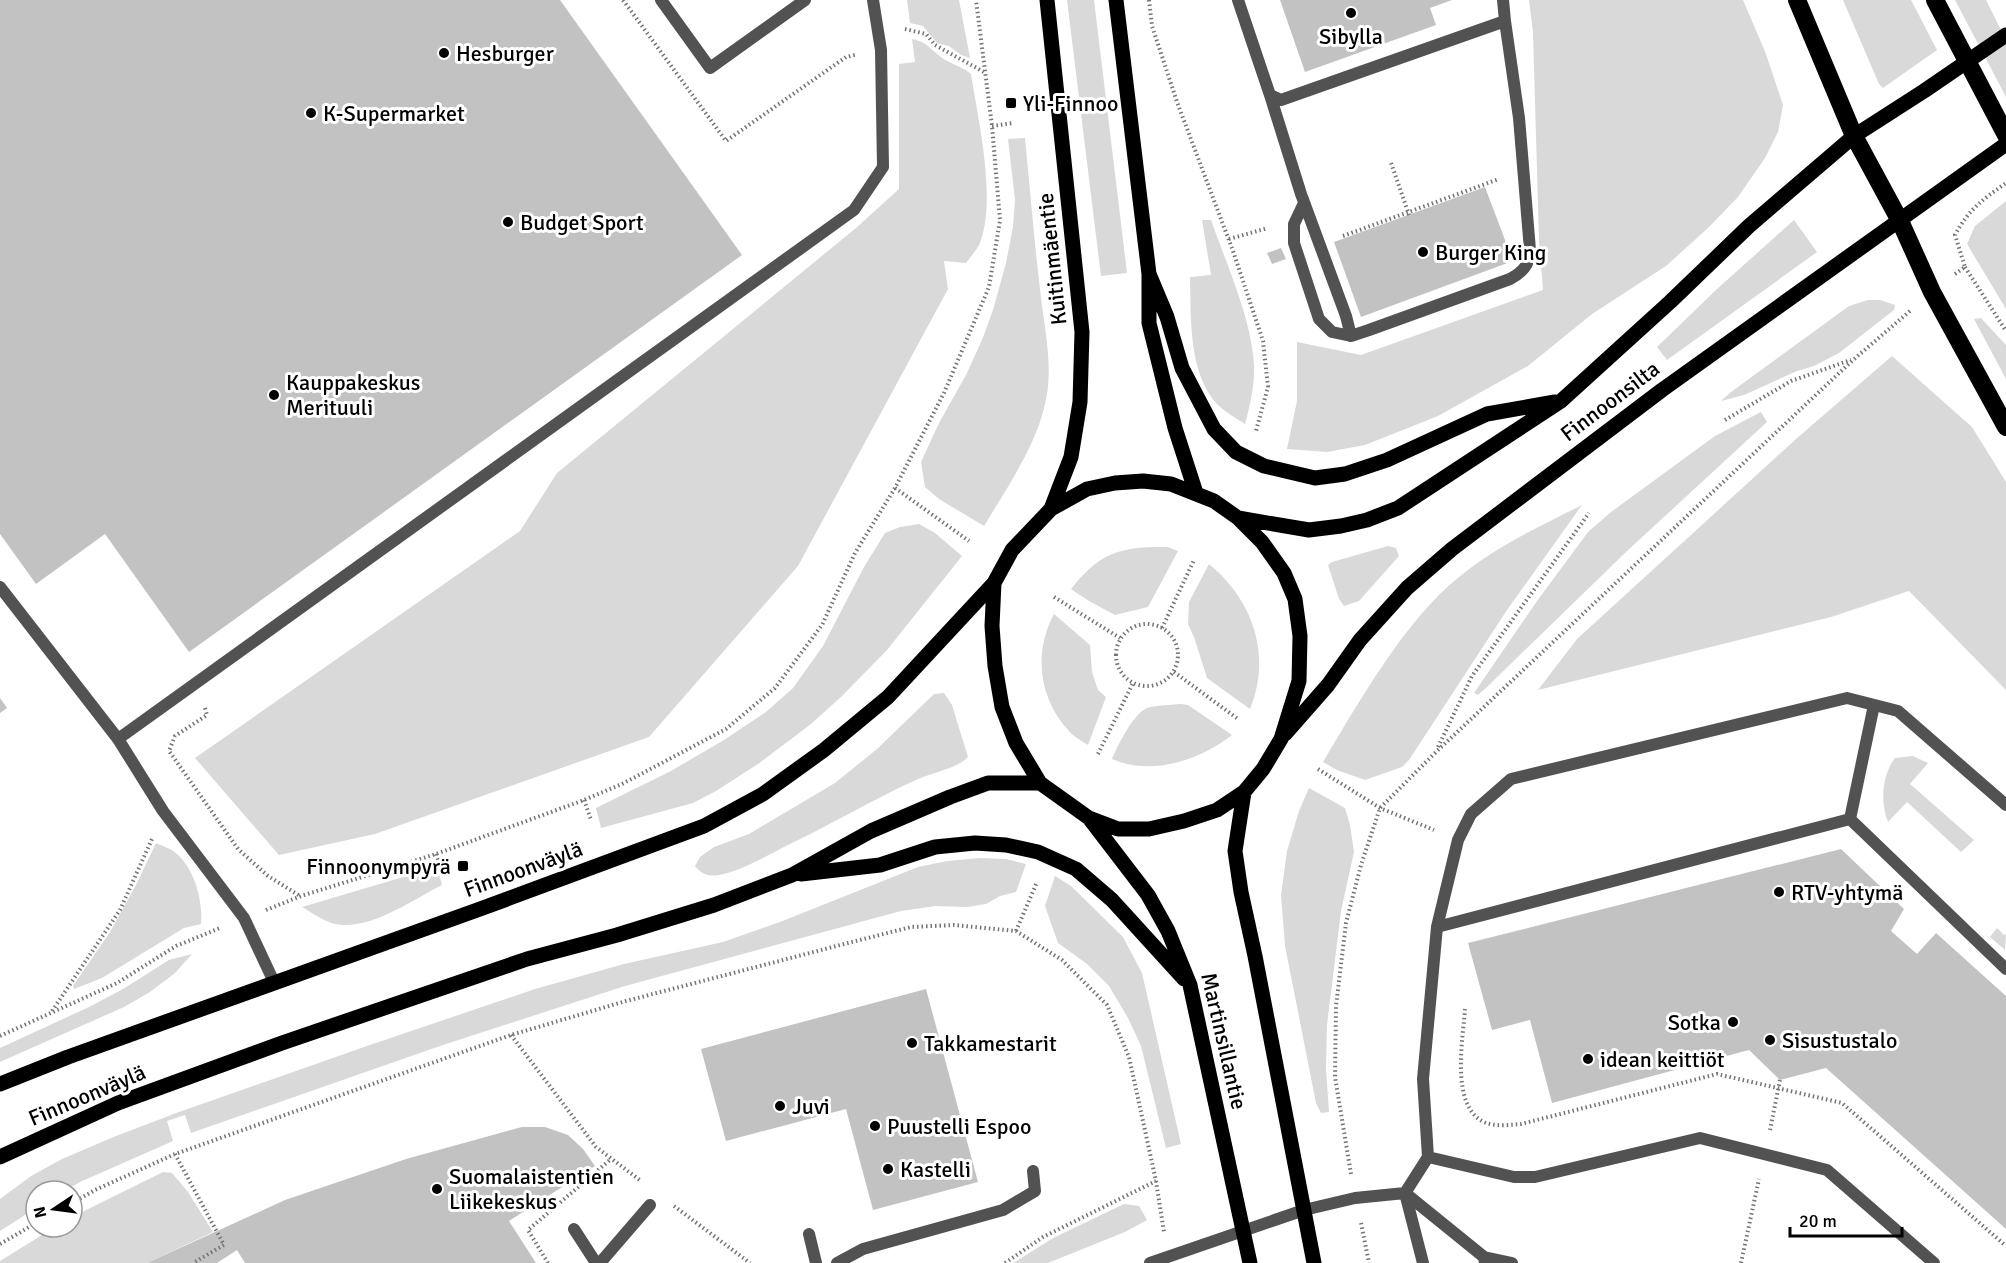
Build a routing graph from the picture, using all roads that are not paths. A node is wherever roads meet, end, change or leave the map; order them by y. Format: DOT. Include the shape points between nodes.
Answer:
graph roads {
  1 [pos="661,0"];
  2 [pos="805,0"];
  3 [pos="873,0"];
  4 [pos="1047,0"];
  5 [pos="1116,0"];
  6 [pos="1238,0"];
  7 [pos="1503,0"];
  8 [pos="1797,0"];
  9 [pos="1935,0"];
  10 [pos="1505,21"];
  11 [pos="2006,35"];
  12 [pos="1270,95"];
  13 [pos="2006,135"];
  14 [pos="1854,136"];
  15 [pos="2006,144"];
  16 [pos="1304,203"];
  17 [pos="1900,221"];
  18 [pos="1149,274"];
  19 [pos="1351,336"];
  20 [pos="1561,401"];
  21 [pos="2006,427"];
  22 [pos="1196,493"];
  23 [pos="1051,509"];
  24 [pos="1238,518"];
  25 [pos="994,583"];
  26 [pos="0,587"];
  27 [pos="1874,705"];
  28 [pos="118,739"];
  29 [pos="1281,739"];
  30 [pos="1040,783"];
  31 [pos="1244,792"];
  32 [pos="2006,805"];
  33 [pos="1089,818"];
  34 [pos="1850,819"];
  35 [pos="792,875"];
  36 [pos="1437,927"];
  37 [pos="2006,969"];
  38 [pos="273,982"];
  39 [pos="1190,985"];
  40 [pos="0,1084"];
  41 [pos="0,1157"];
  42 [pos="1428,1157"];
  43 [pos="1033,1171"];
  44 [pos="1406,1193"];
  45 [pos="650,1204"];
  46 [pos="1304,1210"];
  47 [pos="574,1230"];
  48 [pos="1243,1231"];
  49 [pos="809,1234"];
  50 [pos="1484,1260"];
  51 [pos="598,1263"];
  52 [pos="816,1263"];
  53 [pos="837,1263"];
  54 [pos="1150,1263"];
  55 [pos="1250,1263"];
  56 [pos="1314,1263"];
  57 [pos="1423,1263"];
  58 [pos="1512,1263"];
  59 [pos="1934,1263"];
  1 -- 2 [label="street" via="710,68"];
  3 -- 28 [label="street" via="881,50 883,167 854,210"];
  4 -- 23 [label="main road, Kuitinmäentie" via="1082,332 1080,402 1071,457"];
  5 -- 18 [label="main road"];
  6 -- 12 [label="street"];
  7 -- 10 [label="street"];
  8 -- 14 [label="highway"];
  9 -- 13 [label="highway"];
  10 -- 12 [label="street" via="1281,100"];
  10 -- 19 [label="street" via="1517,97 1529,262 1510,279"];
  11 -- 14 [label="main road, Finnoonsilta"];
  12 -- 16 [label="street"];
  14 -- 17 [label="highway"];
  14 -- 20 [label="main road, Finnoonsilta" via="1749,226"];
  15 -- 17 [label="main road, Finnoonsilta"];
  16 -- 19 [label="street"];
  16 -- 19 [label="street" via="1296,220 1294,243 1319,319 1332,332"];
  17 -- 21 [label="highway" via="1932,292"];
  17 -- 29 [label="main road, Finnoonsilta" via="1662,390 1452,549 1407,588 1360,640 1328,686"];
  18 -- 20 [label="main road" via="1182,368 1214,429 1236,452 1264,466 1315,478 1344,474 1387,460 1487,414"];
  18 -- 22 [label="main road" via="1149,323"];
  20 -- 24 [label="main road, Finnoonsilta" via="1398,508 1367,520 1309,530"];
  22 -- 23 [label="main road" via="1171,484 1115,483 1087,489"];
  22 -- 24 [label="main road"];
  23 -- 25 [label="main road" via="1012,550"];
  24 -- 29 [label="main road" via="1262,542 1284,573 1295,599 1300,636 1299,681"];
  25 -- 30 [label="main road" via="995,666 1002,707 1016,743"];
  25 -- 38 [label="main road, Finnoonväylä" via="888,697 763,794 704,826"];
  26 -- 28 [label="street"];
  27 -- 32 [label="street" via="1898,711"];
  27 -- 34 [label="street"];
  27 -- 36 [label="street" via="1847,698 1511,779 1471,814 1458,840"];
  28 -- 38 [label="street" via="163,811 244,918"];
  29 -- 31 [label="main road"];
  30 -- 33 [label="main road"];
  30 -- 35 [label="main road, Finnoonväylä" via="988,783 950,797 871,831"];
  31 -- 33 [label="main road" via="1217,810 1149,829 1118,829"];
  31 -- 46 [label="main road, Martinsillantie" via="1235,851"];
  33 -- 39 [label="main road, Martinsillantie" via="1148,896 1168,931"];
  34 -- 36 [label="street"];
  34 -- 37 [label="street"];
  35 -- 39 [label="main road" via="880,865 935,847 975,843 1038,852 1076,869 1112,900"];
  35 -- 41 [label="main road, Finnoonväylä" via="714,905 526,959 282,1043 118,1103"];
  36 -- 42 [label="street" via="1423,1079"];
  38 -- 40 [label="main road, Finnoonväylä"];
  39 -- 48 [label="main road, Martinsillantie"];
  42 -- 44 [label="street"];
  42 -- 59 [label="street" via="1514,1177 1535,1178 1700,1138 1827,1170"];
  43 -- 53 [label="street" via="1035,1191 1003,1210 863,1249"];
  44 -- 46 [label="street" via="1355,1198"];
  44 -- 50 [label="street"];
  44 -- 57 [label="street"];
  45 -- 51 [label="street"];
  46 -- 48 [label="street"];
  46 -- 56 [label="main road, Martinsillantie"];
  47 -- 51 [label="street"];
  48 -- 54 [label="street"];
  48 -- 55 [label="main road, Martinsillantie"];
  49 -- 52 [label="street"];
  50 -- 58 [label="street"];
}
